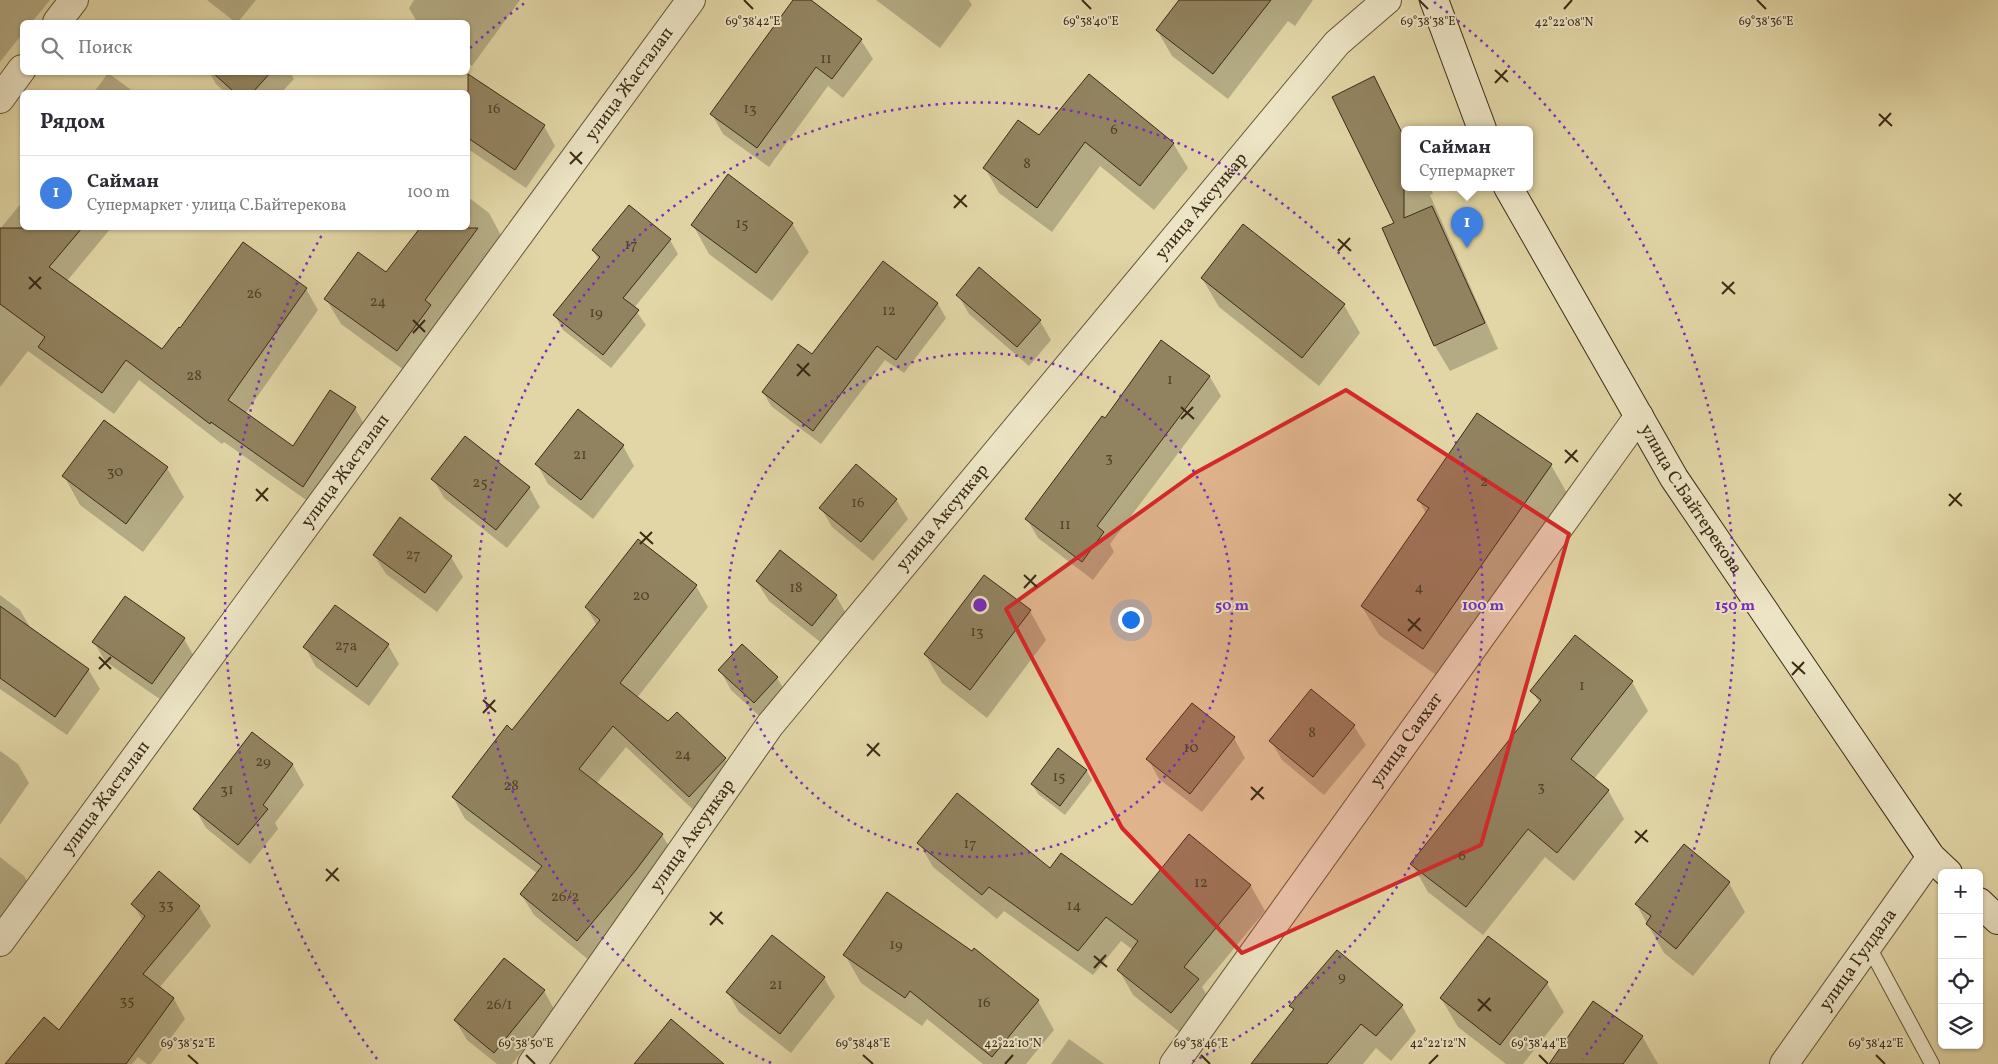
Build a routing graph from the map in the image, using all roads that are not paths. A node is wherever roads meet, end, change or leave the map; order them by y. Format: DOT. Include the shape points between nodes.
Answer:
graph roads {
  1 [pos="74,0"];
  2 [pos="691,0"];
  3 [pos="1387,0"];
  4 [pos="1434,0"];
  5 [pos="59,20"];
  6 [pos="20,72"];
  7 [pos="0,99"];
  8 [pos="1481,126"];
  9 [pos="1510,191"];
  10 [pos="1639,416"];
  11 [pos="1940,865"];
  12 [pos="1983,906"];
  13 [pos="1998,920"];
  14 [pos="0,942"];
  15 [pos="1868,945"];
  16 [pos="532,1064"];
  17 [pos="1174,1064"];
  18 [pos="1784,1064"];
  19 [pos="1932,1064"];
  1 -- 5 [label="street"];
  2 -- 14 [label="street, улица Жасталап"];
  3 -- 16 [label="street, улица Аксункар" via="1337,43 770,725"];
  4 -- 8 [label="street"];
  6 -- 7 [label="street"];
  9 -- 10 [label="street, улица С.Байтерекова"];
  10 -- 11 [label="street, улица С.Байтерекова" via="1674,478"];
  10 -- 17 [label="street, улица Саяхат"];
  11 -- 15 [label="street, улица Гулдала"];
  12 -- 13 [label="street"];
  15 -- 18 [label="street, улица Гулдала"];
  15 -- 19 [label="lane"];
}
